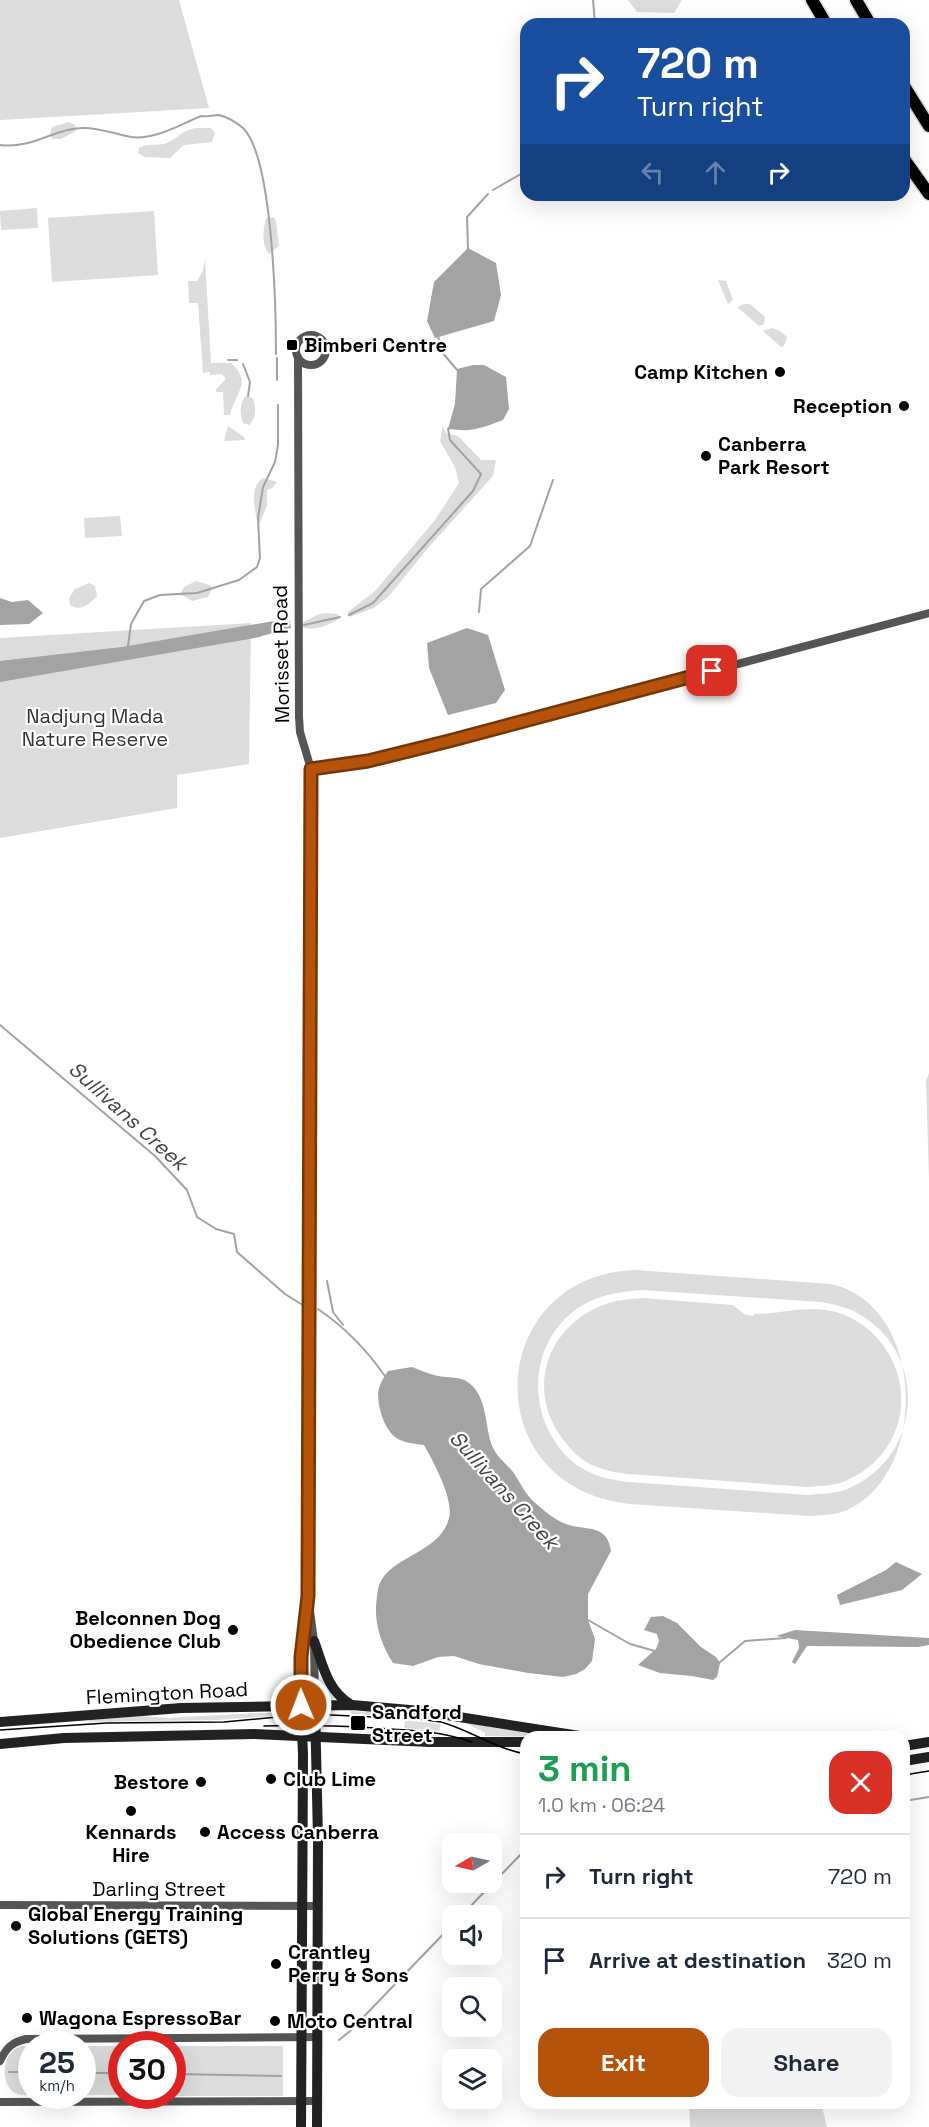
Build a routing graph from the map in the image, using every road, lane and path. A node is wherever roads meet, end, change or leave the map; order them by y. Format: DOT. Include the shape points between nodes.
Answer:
graph roads {
  1 [pos="812,0"];
  2 [pos="856,0"];
  3 [pos="822,18"];
  4 [pos="866,18"];
  5 [pos="910,96"];
  6 [pos="929,126"];
  7 [pos="910,167"];
  8 [pos="929,194"];
  9 [pos="298,358"];
  10 [pos="929,613"];
  11 [pos="311,769"];
  12 [pos="308,1596"];
  13 [pos="314,1641"];
  14 [pos="301,1705"];
  15 [pos="315,1705"];
  16 [pos="352,1705"];
  17 [pos="0,1722"];
  18 [pos="548,1731"];
  19 [pos="303,1736"];
  20 [pos="317,1737"];
  21 [pos="520,1742"];
  22 [pos="929,1742"];
  23 [pos="0,1743"];
  24 [pos="910,1745"];
  25 [pos="929,1757"];
  26 [pos="910,1760"];
  27 [pos="0,1905"];
  28 [pos="303,1906"];
  29 [pos="318,1906"];
  30 [pos="317,2037"];
  31 [pos="302,2038"];
  32 [pos="0,2061"];
  33 [pos="302,2101"];
  34 [pos="317,2101"];
  35 [pos="0,2102"];
  36 [pos="301,2127"];
  37 [pos="317,2127"];
  1 -- 3 [label="highway"];
  2 -- 4 [label="highway"];
  5 -- 6 [label="highway"];
  7 -- 8 [label="highway"];
  9 -- 9 [label="street, Morisset Road" via="306,364 316,364 326,352 324,342 316,335 302,337 295,349"];
  9 -- 11 [label="street, Morisset Road" via="299,717"];
  10 -- 11 [label="street" via="460,739 368,761"];
  11 -- 12 [label="street, Morisset Road"];
  12 -- 13 [label="street, Morisset Road"];
  12 -- 14 [label="street, Morisset Road" via="301,1657"];
  13 -- 15 [label="street, Morisset Road"];
  13 -- 16 [label="main road" via="332,1688"];
  14 -- 15 [label="main road, Flemington Road"];
  14 -- 17 [label="main road, Flemington Road" via="181,1708"];
  14 -- 19 [label="main road, Morisset Road"];
  15 -- 16 [label="main road, Flemington Road"];
  15 -- 20 [label="main road"];
  16 -- 18 [label="main road, Flemington Road" via="421,1711"];
  19 -- 20 [label="main road, Flemington Road"];
  19 -- 23 [label="main road, Flemington Road" via="171,1735"];
  19 -- 28 [label="main road"];
  20 -- 21 [label="main road, Flemington Road"];
  20 -- 29 [label="main road"];
  22 -- 24 [label="main road"];
  25 -- 26 [label="main road"];
  27 -- 28 [label="street, Darling Street"];
  28 -- 29 [label="street, Darling Street"];
  28 -- 31 [label="main road"];
  29 -- 30 [label="main road"];
  30 -- 31 [label="street"];
  30 -- 34 [label="main road"];
  31 -- 32 [label="street" via="26,2039 14,2042"];
  31 -- 33 [label="main road"];
  33 -- 34 [label="street"];
  33 -- 35 [label="street"];
  33 -- 36 [label="main road"];
  34 -- 37 [label="main road"];
}
